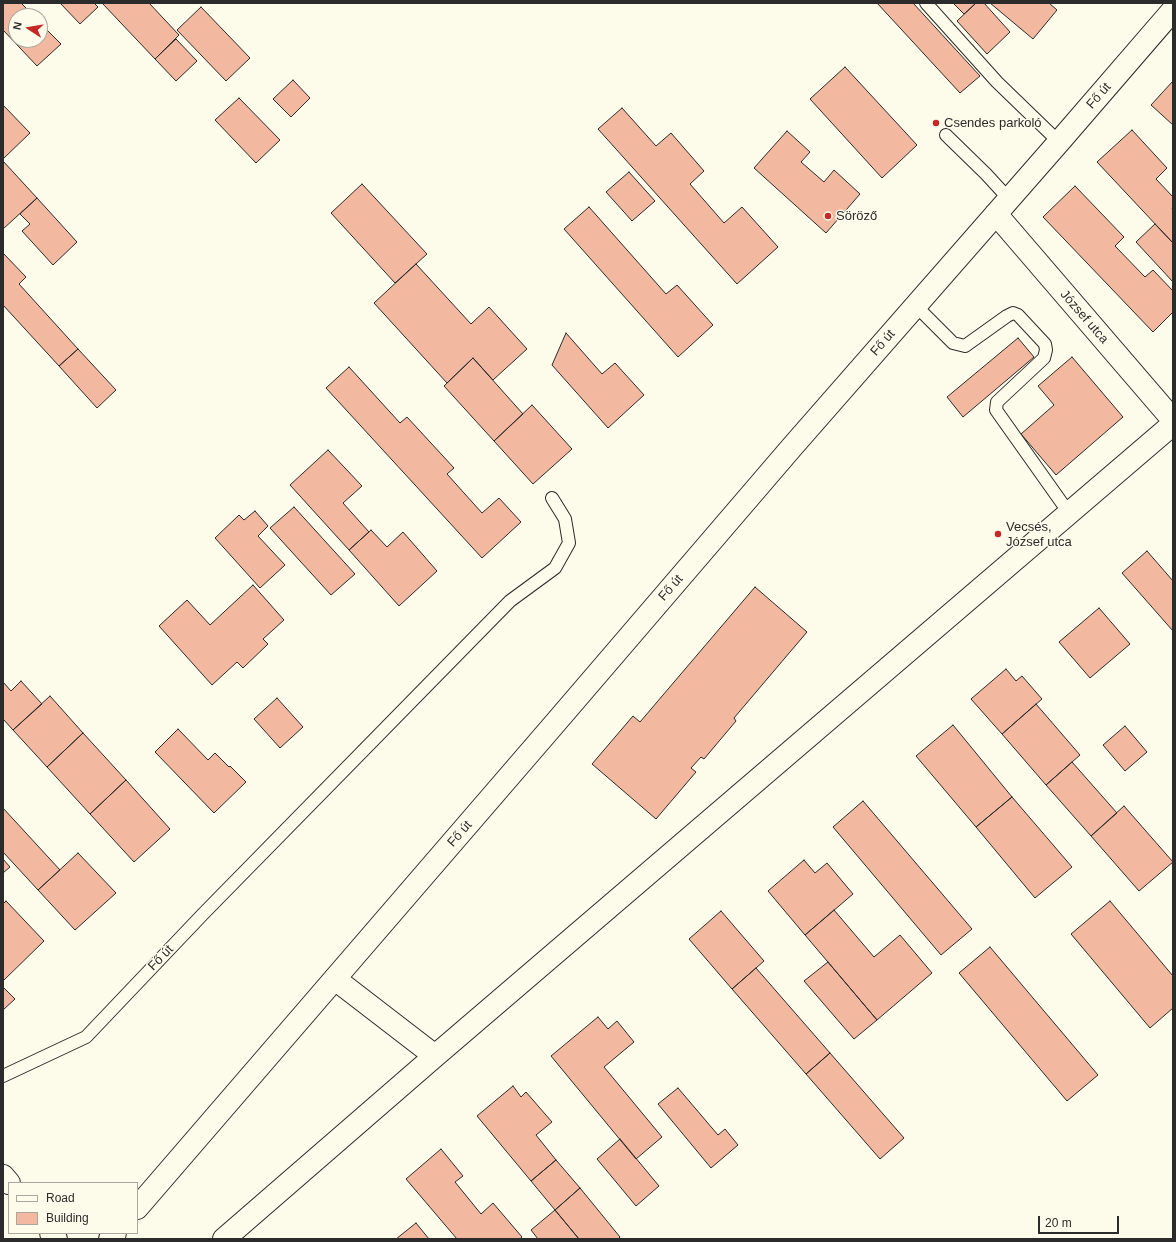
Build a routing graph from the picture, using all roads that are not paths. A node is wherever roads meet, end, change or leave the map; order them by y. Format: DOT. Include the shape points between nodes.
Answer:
graph roads {
  1 [pos="926,3"];
  2 [pos="1173,10"];
  3 [pos="946,135"];
  4 [pos="1059,142"];
  5 [pos="1002,207"];
  6 [pos="916,306"];
  7 [pos="1173,420"];
  8 [pos="1173,424"];
  9 [pos="552,498"];
  10 [pos="1069,513"];
  11 [pos="335,979"];
  12 [pos="435,1056"];
  13 [pos="3,1076"];
  14 [pos="138,1207"];
  15 [pos="224,1239"];
  1 -- 4 [label="lane" via="997,82"];
  2 -- 4 [label="street, Fő út"];
  3 -- 5 [label="lane" via="986,174"];
  4 -- 5 [label="street, Fő út"];
  5 -- 6 [label="street, Fő út"];
  5 -- 7 [label="street, József utca"];
  6 -- 10 [label="lane" via="953,343 965,346 1013,313 1018,315 1045,344 1044,358 997,402 996,410"];
  6 -- 11 [label="street, Fő út"];
  8 -- 10 [label="street"];
  9 -- 13 [label="lane, Fő út" via="565,519 569,542 555,568 510,601 86,1037"];
  10 -- 12 [label="street"];
  11 -- 12 [label="street"];
  11 -- 14 [label="street, Fő út"];
  12 -- 15 [label="street"];
}
